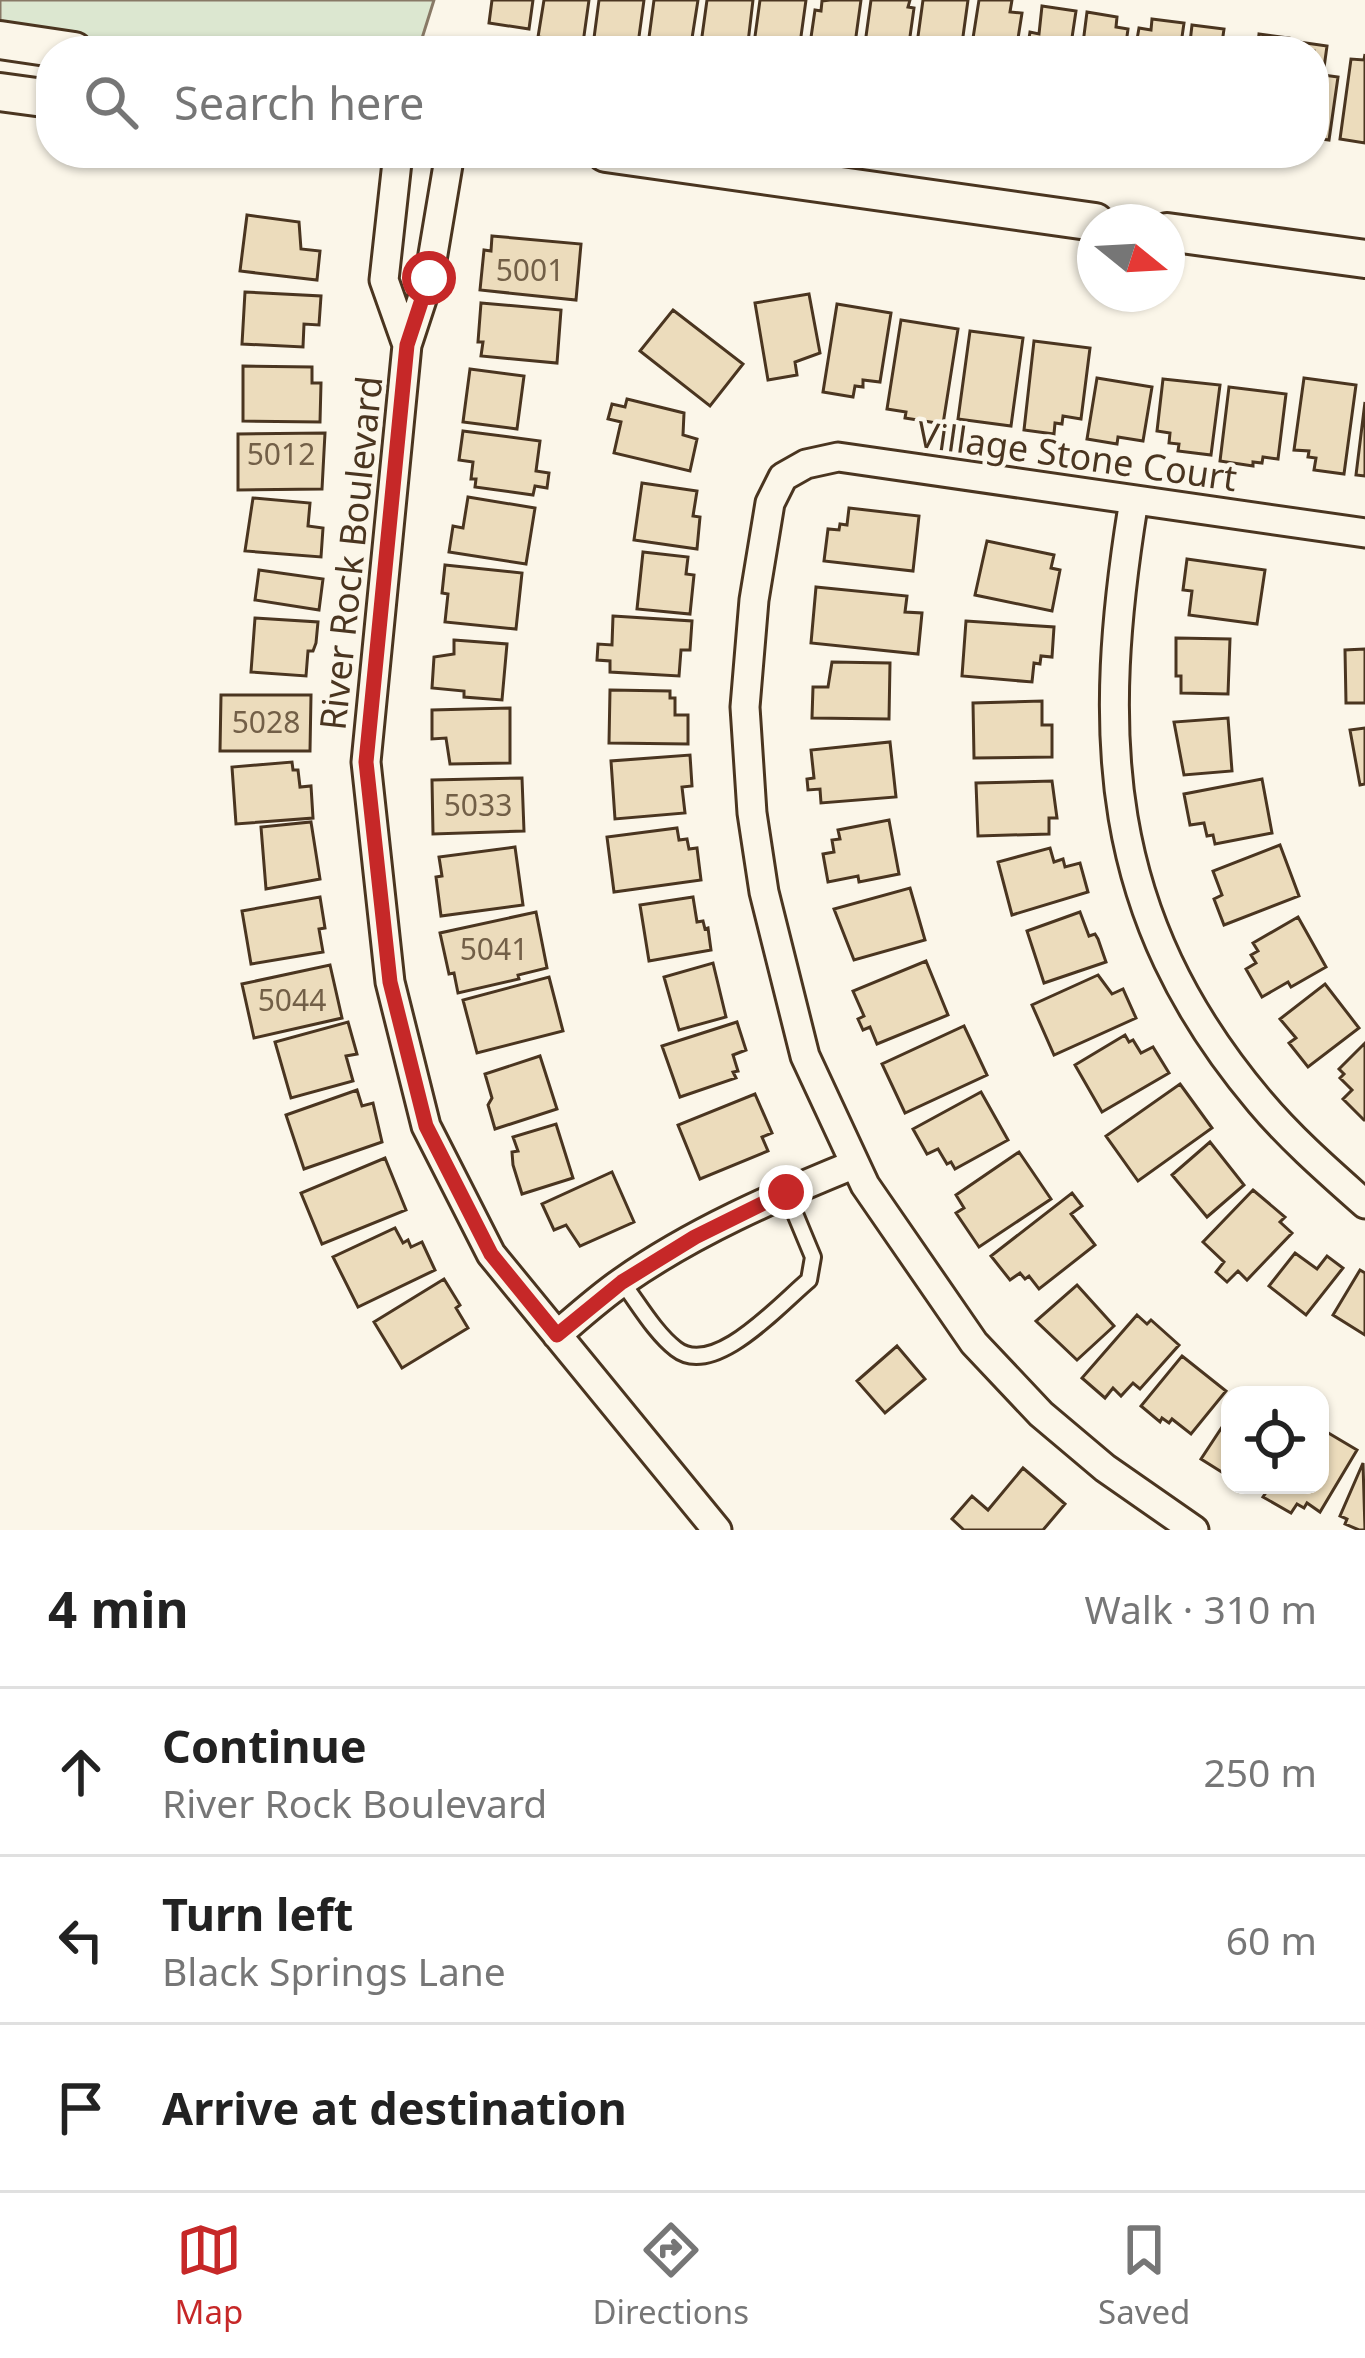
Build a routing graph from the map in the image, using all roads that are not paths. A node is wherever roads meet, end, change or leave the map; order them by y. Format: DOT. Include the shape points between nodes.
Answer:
graph roads {
  1 [pos="0,40"];
  2 [pos="36,45"];
  3 [pos="0,92"];
  4 [pos="36,97"];
  5 [pos="396,168"];
  6 [pos="447,168"];
  7 [pos="712,168"];
  8 [pos="1077,219"];
  9 [pos="1185,234"];
  10 [pos="1365,259"];
  11 [pos="407,345"];
  12 [pos="1134,500"];
  13 [pos="1365,533"];
  14 [pos="855,1164"];
  15 [pos="786,1192"];
  16 [pos="1365,1204"];
  17 [pos="622,1282"];
  18 [pos="557,1335"];
  19 [pos="717,1530"];
  20 [pos="1194,1530"];
  1 -- 2 [label="street"];
  3 -- 4 [label="street"];
  5 -- 11 [label="street, River Rock Boulevard" via="384,280"];
  6 -- 11 [label="street, River Rock Boulevard" via="429,278"];
  7 -- 8 [label="street"];
  9 -- 10 [label="street"];
  11 -- 18 [label="street, River Rock Boulevard" via="366,762 390,982 426,1126 491,1254"];
  12 -- 13 [label="street, Village Stone Court"];
  12 -- 14 [label="street, Village Stone Court" via="838,458 783,477 770,503 746,706 752,813 806,1056"];
  12 -- 16 [label="street" via="1120,586 1113,744 1142,903 1211,1039 1262,1105"];
  14 -- 15 [label="street"];
  14 -- 20 [label="street" via="974,1343 1057,1428"];
  15 -- 17 [label="street"];
  15 -- 17 [label="lane" via="812,1257 809,1280 718,1355 676,1350"];
  17 -- 18 [label="street"];
  18 -- 19 [label="street, River Rock Boulevard"];
}
